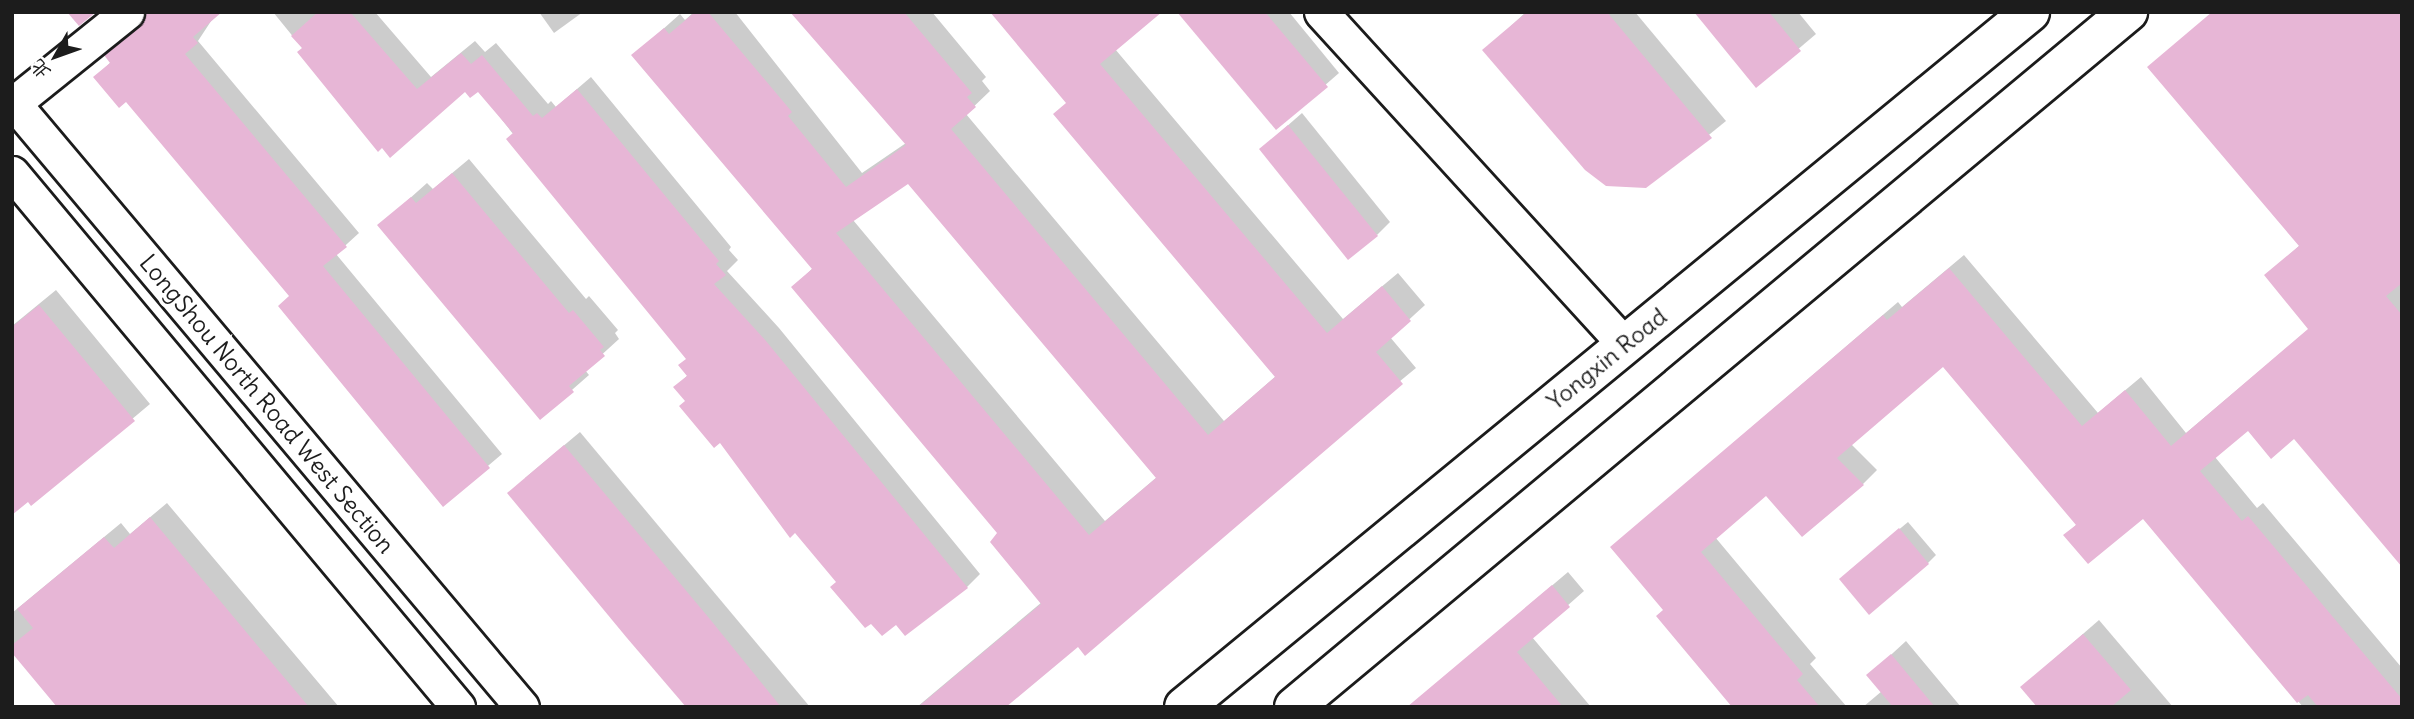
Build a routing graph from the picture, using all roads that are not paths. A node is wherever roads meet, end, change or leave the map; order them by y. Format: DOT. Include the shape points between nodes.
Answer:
graph roads {
  1 [pos="127,12"];
  2 [pos="1321,12"];
  3 [pos="2030,12"];
  4 [pos="2128,12"];
  5 [pos="13,102"];
  6 [pos="12,173"];
  7 [pos="1625,345"];
  8 [pos="458,707"];
  9 [pos="522,707"];
  10 [pos="1184,707"];
  11 [pos="1294,707"];
  1 -- 5 [label="street"];
  2 -- 7 [label="street"];
  3 -- 7 [label="main road, Yongxin Road"];
  4 -- 11 [label="main road"];
  5 -- 9 [label="street, LongShou North Road West Section"];
  6 -- 8 [label="street, LongShou North Road West Section"];
  7 -- 10 [label="main road, Yongxin Road"];
}
